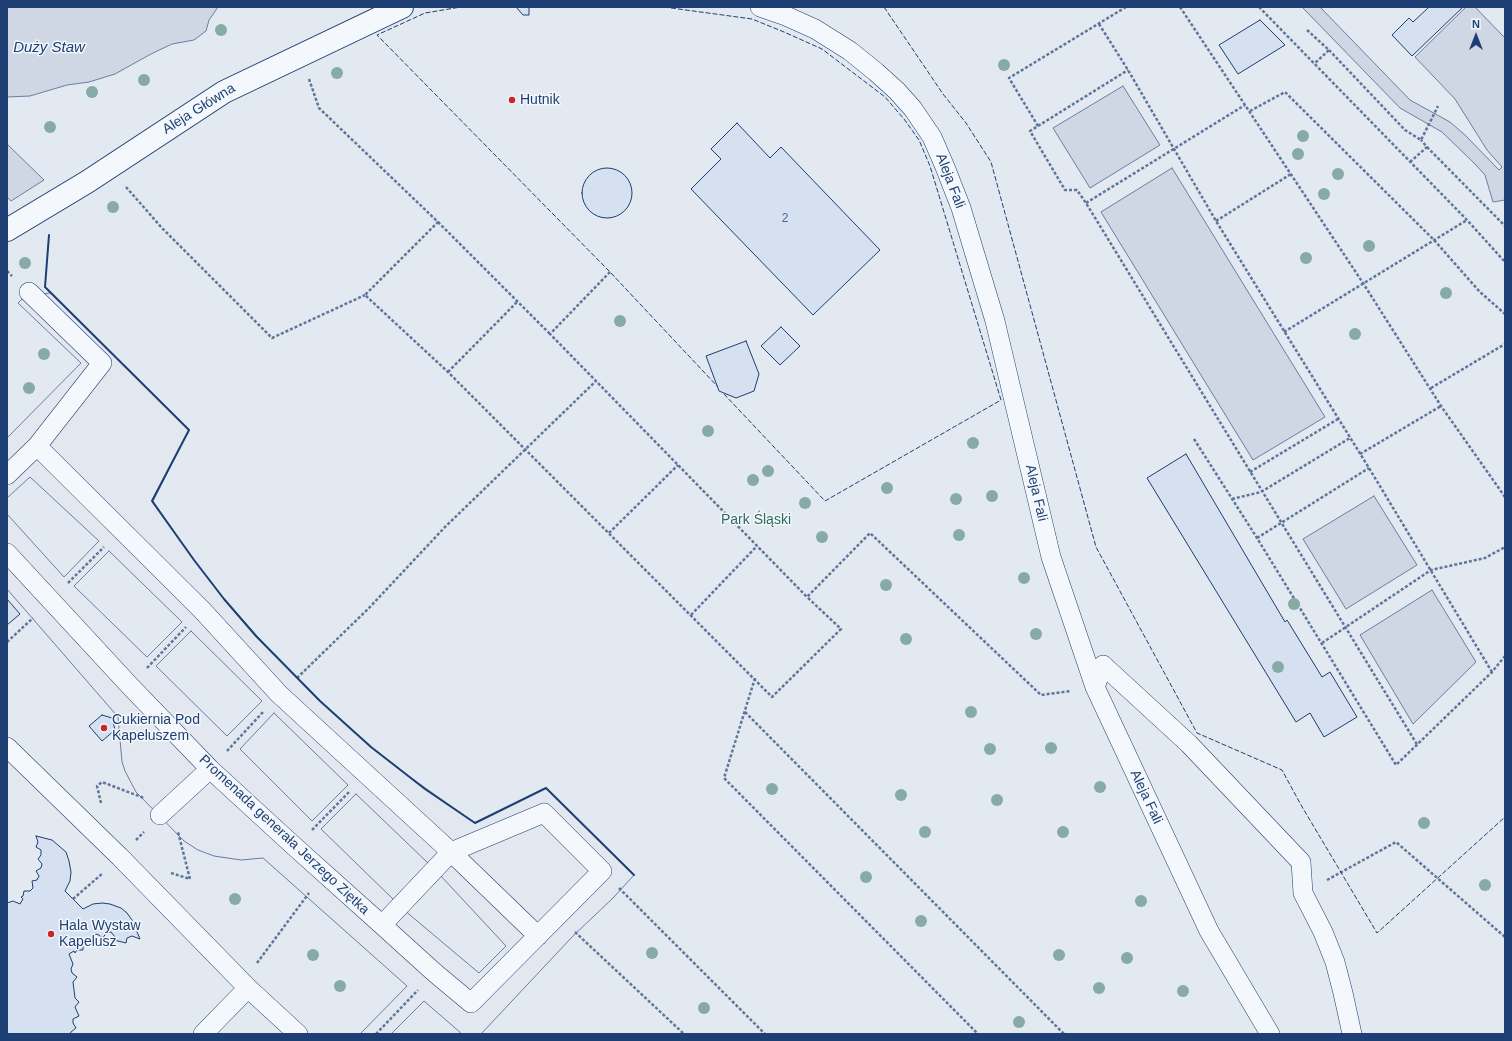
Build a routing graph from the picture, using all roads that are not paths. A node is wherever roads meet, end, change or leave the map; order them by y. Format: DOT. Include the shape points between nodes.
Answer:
graph roads {
  1 [pos="402,7"];
  2 [pos="760,7"];
  3 [pos="9,229"];
  4 [pos="29,292"];
  5 [pos="37,446"];
  6 [pos="7,475"];
  7 [pos="7,552"];
  8 [pos="1095,687"];
  9 [pos="7,747"];
  10 [pos="210,769"];
  11 [pos="164,811"];
  12 [pos="451,852"];
  13 [pos="382,925"];
  14 [pos="538,936"];
  15 [pos="245,985"];
  16 [pos="203,1034"];
  17 [pos="298,1034"];
  18 [pos="1270,1034"];
  19 [pos="1352,1034"];
  1 -- 3 [label="street, Aleja Główna" via="224,92 87,182"];
  2 -- 8 [label="street, Aleja Fali" via="815,29 850,51 897,91 932,137 961,208 995,321 1051,556"];
  4 -- 5 [label="street" via="102,363"];
  5 -- 6 [label="street"];
  5 -- 12 [label="street" via="202,610 280,694"];
  7 -- 10 [label="street, Promenada generała Jerzego Ziętka"];
  8 -- 18 [label="street, Aleja Fali" via="1209,931"];
  8 -- 19 [label="street" via="1103,665 1189,744 1301,862 1303,893 1335,962"];
  9 -- 15 [label="street" via="120,857"];
  10 -- 11 [label="street"];
  10 -- 13 [label="street, Promenada generała Jerzego Ziętka"];
  12 -- 13 [label="street"];
  12 -- 14 [label="street"];
  12 -- 14 [label="street" via="544,813 602,871"];
  13 -- 14 [label="street, Promenada generała Jerzego Ziętka" via="471,1003"];
  15 -- 16 [label="street"];
  15 -- 17 [label="street"];
}
